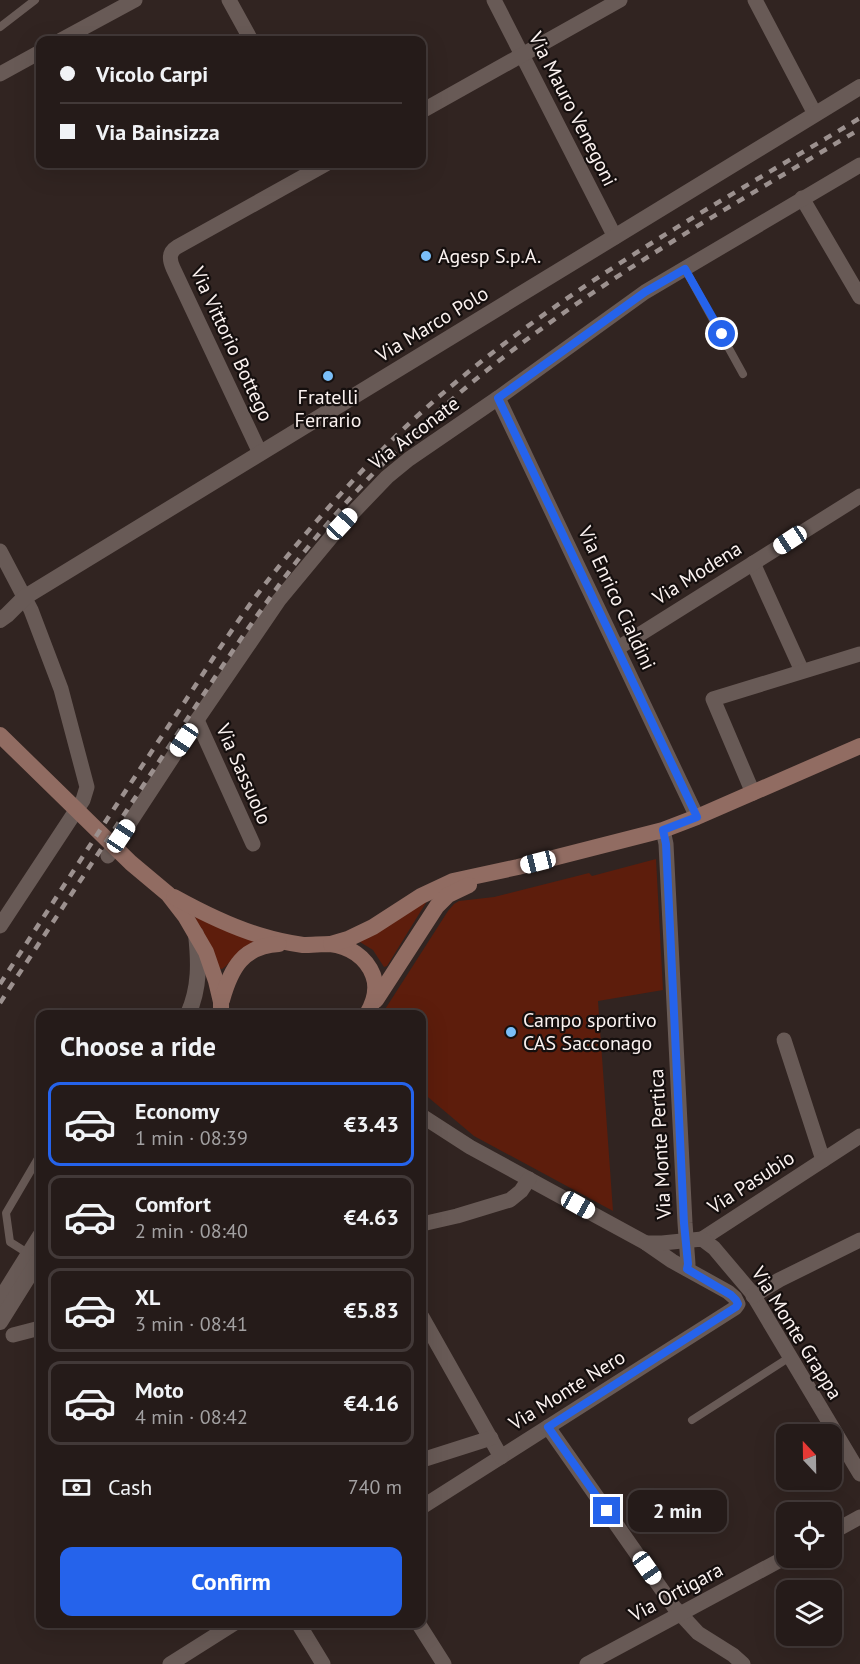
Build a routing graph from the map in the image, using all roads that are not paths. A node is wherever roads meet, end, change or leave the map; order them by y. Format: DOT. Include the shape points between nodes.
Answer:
graph roads {
  1 [pos="35,0"];
  2 [pos="229,0"];
  3 [pos="494,0"];
  4 [pos="620,0"];
  5 [pos="755,0"];
  6 [pos="129,2"];
  7 [pos="0,27"];
  8 [pos="68,36"];
  9 [pos="249,36"];
  10 [pos="36,54"];
  11 [pos="522,55"];
  12 [pos="0,74"];
  13 [pos="860,87"];
  14 [pos="426,109"];
  15 [pos="815,114"];
  16 [pos="860,165"];
  17 [pos="317,168"];
  18 [pos="802,198"];
  19 [pos="615,237"];
  20 [pos="685,269"];
  21 [pos="860,297"];
  22 [pos="743,374"];
  23 [pos="498,398"];
  24 [pos="260,453"];
  25 [pos="860,496"];
  26 [pos="0,551"];
  27 [pos="753,563"];
  28 [pos="25,597"];
  29 [pos="0,605"];
  30 [pos="0,620"];
  31 [pos="618,648"];
  32 [pos="860,654"];
  33 [pos="802,671"];
  34 [pos="197,720"];
  35 [pos="1,740"];
  36 [pos="860,747"];
  37 [pos="753,793"];
  38 [pos="697,817"];
  39 [pos="663,830"];
  40 [pos="253,844"];
  41 [pos="108,856"];
  42 [pos="518,867"];
  43 [pos="168,894"];
  44 [pos="0,926"];
  45 [pos="196,934"];
  46 [pos="289,943"];
  47 [pos="331,944"];
  48 [pos="190,1010"];
  49 [pos="218,1010"];
  50 [pos="369,1010"];
  51 [pos="369,1010"];
  52 [pos="784,1040"];
  53 [pos="426,1118"];
  54 [pos="860,1136"];
  55 [pos="824,1160"];
  56 [pos="36,1162"];
  57 [pos="529,1179"];
  58 [pos="426,1223"];
  59 [pos="694,1240"];
  60 [pos="860,1240"];
  61 [pos="646,1243"];
  62 [pos="35,1256"];
  63 [pos="729,1266"];
  64 [pos="687,1269"];
  65 [pos="717,1286"];
  66 [pos="753,1296"];
  67 [pos="0,1300"];
  68 [pos="735,1308"];
  69 [pos="0,1322"];
  70 [pos="426,1324"];
  71 [pos="36,1329"];
  72 [pos="13,1335"];
  73 [pos="790,1357"];
  74 [pos="692,1420"];
  75 [pos="548,1427"];
  76 [pos="491,1438"];
  77 [pos="501,1457"];
  78 [pos="426,1459"];
  79 [pos="860,1474"];
  80 [pos="426,1504"];
  81 [pos="860,1517"];
  82 [pos="842,1527"];
  83 [pos="776,1562"];
  84 [pos="680,1613"];
  85 [pos="227,1628"];
  86 [pos="301,1628"];
  87 [pos="421,1628"];
  88 [pos="170,1664"];
  89 [pos="323,1664"];
  90 [pos="444,1664"];
  91 [pos="587,1664"];
  92 [pos="743,1664"];
  1 -- 7 [label="lane"];
  2 -- 9 [label="street"];
  3 -- 11 [label="street, Via Mauro Venegoni"];
  4 -- 11 [label="street"];
  5 -- 15 [label="street"];
  6 -- 8 [label="street"];
  10 -- 12 [label="street"];
  11 -- 14 [label="street"];
  11 -- 19 [label="street, Via Mauro Venegoni"];
  13 -- 15 [label="street, Via Marco Polo"];
  15 -- 19 [label="street, Via Marco Polo"];
  16 -- 18 [label="street, Via Arconate"];
  17 -- 24 [label="street, Via Vittorio Bottego" via="171,252 173,268"];
  18 -- 20 [label="street, Via Arconate"];
  18 -- 21 [label="street"];
  19 -- 24 [label="street, Via Marco Polo"];
  20 -- 22 [label="lane"];
  20 -- 23 [label="street, Via Arconate" via="645,292"];
  23 -- 31 [label="street, Via Enrico Cialdini"];
  23 -- 34 [label="street, Via Arconate" via="397,468 342,524 279,600"];
  24 -- 28 [label="street, Via Marco Polo"];
  25 -- 27 [label="street, Via Modena"];
  26 -- 28 [label="street"];
  27 -- 31 [label="street, Via Modena"];
  27 -- 33 [label="street"];
  28 -- 29 [label="street, Via Marco Polo"];
  28 -- 30 [label="street, Via Marco Polo"];
  28 -- 44 [label="street" via="63,696 87,791"];
  31 -- 38 [label="street, Via Enrico Cialdini"];
  32 -- 33 [label="street"];
  33 -- 37 [label="street" via="713,699"];
  34 -- 40 [label="street, Via Sassuolo"];
  34 -- 41 [label="street, Via Arconate"];
  35 -- 43 [label="main road" via="20,753 113,846"];
  36 -- 37 [label="main road"];
  37 -- 38 [label="main road"];
  38 -- 39 [label="main road"];
  39 -- 42 [label="main road"];
  39 -- 59 [label="street, Via Monte Pertica" via="684,1223"];
  42 -- 47 [label="main road" via="441,886 373,927"];
  42 -- 50 [label="main road" via="464,887 442,900"];
  43 -- 45 [label="main road"];
  43 -- 46 [label="main road" via="231,926"];
  45 -- 48 [label="street" via="198,979"];
  45 -- 49 [label="main road" via="210,963"];
  46 -- 47 [label="main road"];
  46 -- 49 [label="main road" via="264,946 237,963"];
  47 -- 51 [label="main road" via="359,955 370,968 376,986"];
  52 -- 55 [label="street, Via Pasubio"];
  53 -- 57 [label="street, Via Monte Grappa"];
  54 -- 55 [label="street, Via Pasubio"];
  55 -- 59 [label="street, Via Pasubio"];
  56 -- 62 [label="lane" via="6,1213 10,1242"];
  57 -- 58 [label="street" via="519,1193 504,1202"];
  57 -- 61 [label="street, Via Monte Grappa"];
  59 -- 61 [label="street, Via Monte Grappa"];
  59 -- 63 [label="street, Via Monte Grappa" via="714,1248"];
  59 -- 64 [label="street, Via Monte Pertica"];
  60 -- 66 [label="street"];
  61 -- 64 [label="street, Via Monte Grappa"];
  62 -- 67 [label="street"];
  62 -- 69 [label="street"];
  63 -- 65 [label="street" via="726,1280"];
  63 -- 66 [label="street, Via Monte Grappa"];
  64 -- 65 [label="street, Via Monte Grappa"];
  65 -- 68 [label="street, Via Monte Grappa" via="735,1298"];
  66 -- 73 [label="street, Via Monte Grappa"];
  68 -- 75 [label="street, Via Monte Nero"];
  70 -- 76 [label="street"];
  71 -- 72 [label="street"];
  73 -- 74 [label="lane"];
  73 -- 79 [label="street, Via Monte Grappa"];
  75 -- 77 [label="street, Via Monte Nero"];
  75 -- 84 [label="street"];
  76 -- 77 [label="street"];
  76 -- 78 [label="street"];
  77 -- 80 [label="street, Via Monte Nero"];
  81 -- 82 [label="street"];
  83 -- 84 [label="street, Via Ortigara"];
  84 -- 91 [label="street, Via Ortigara"];
  84 -- 92 [label="street" via="698,1633"];
  85 -- 88 [label="street"];
  86 -- 89 [label="street"];
  87 -- 90 [label="street"];
}
